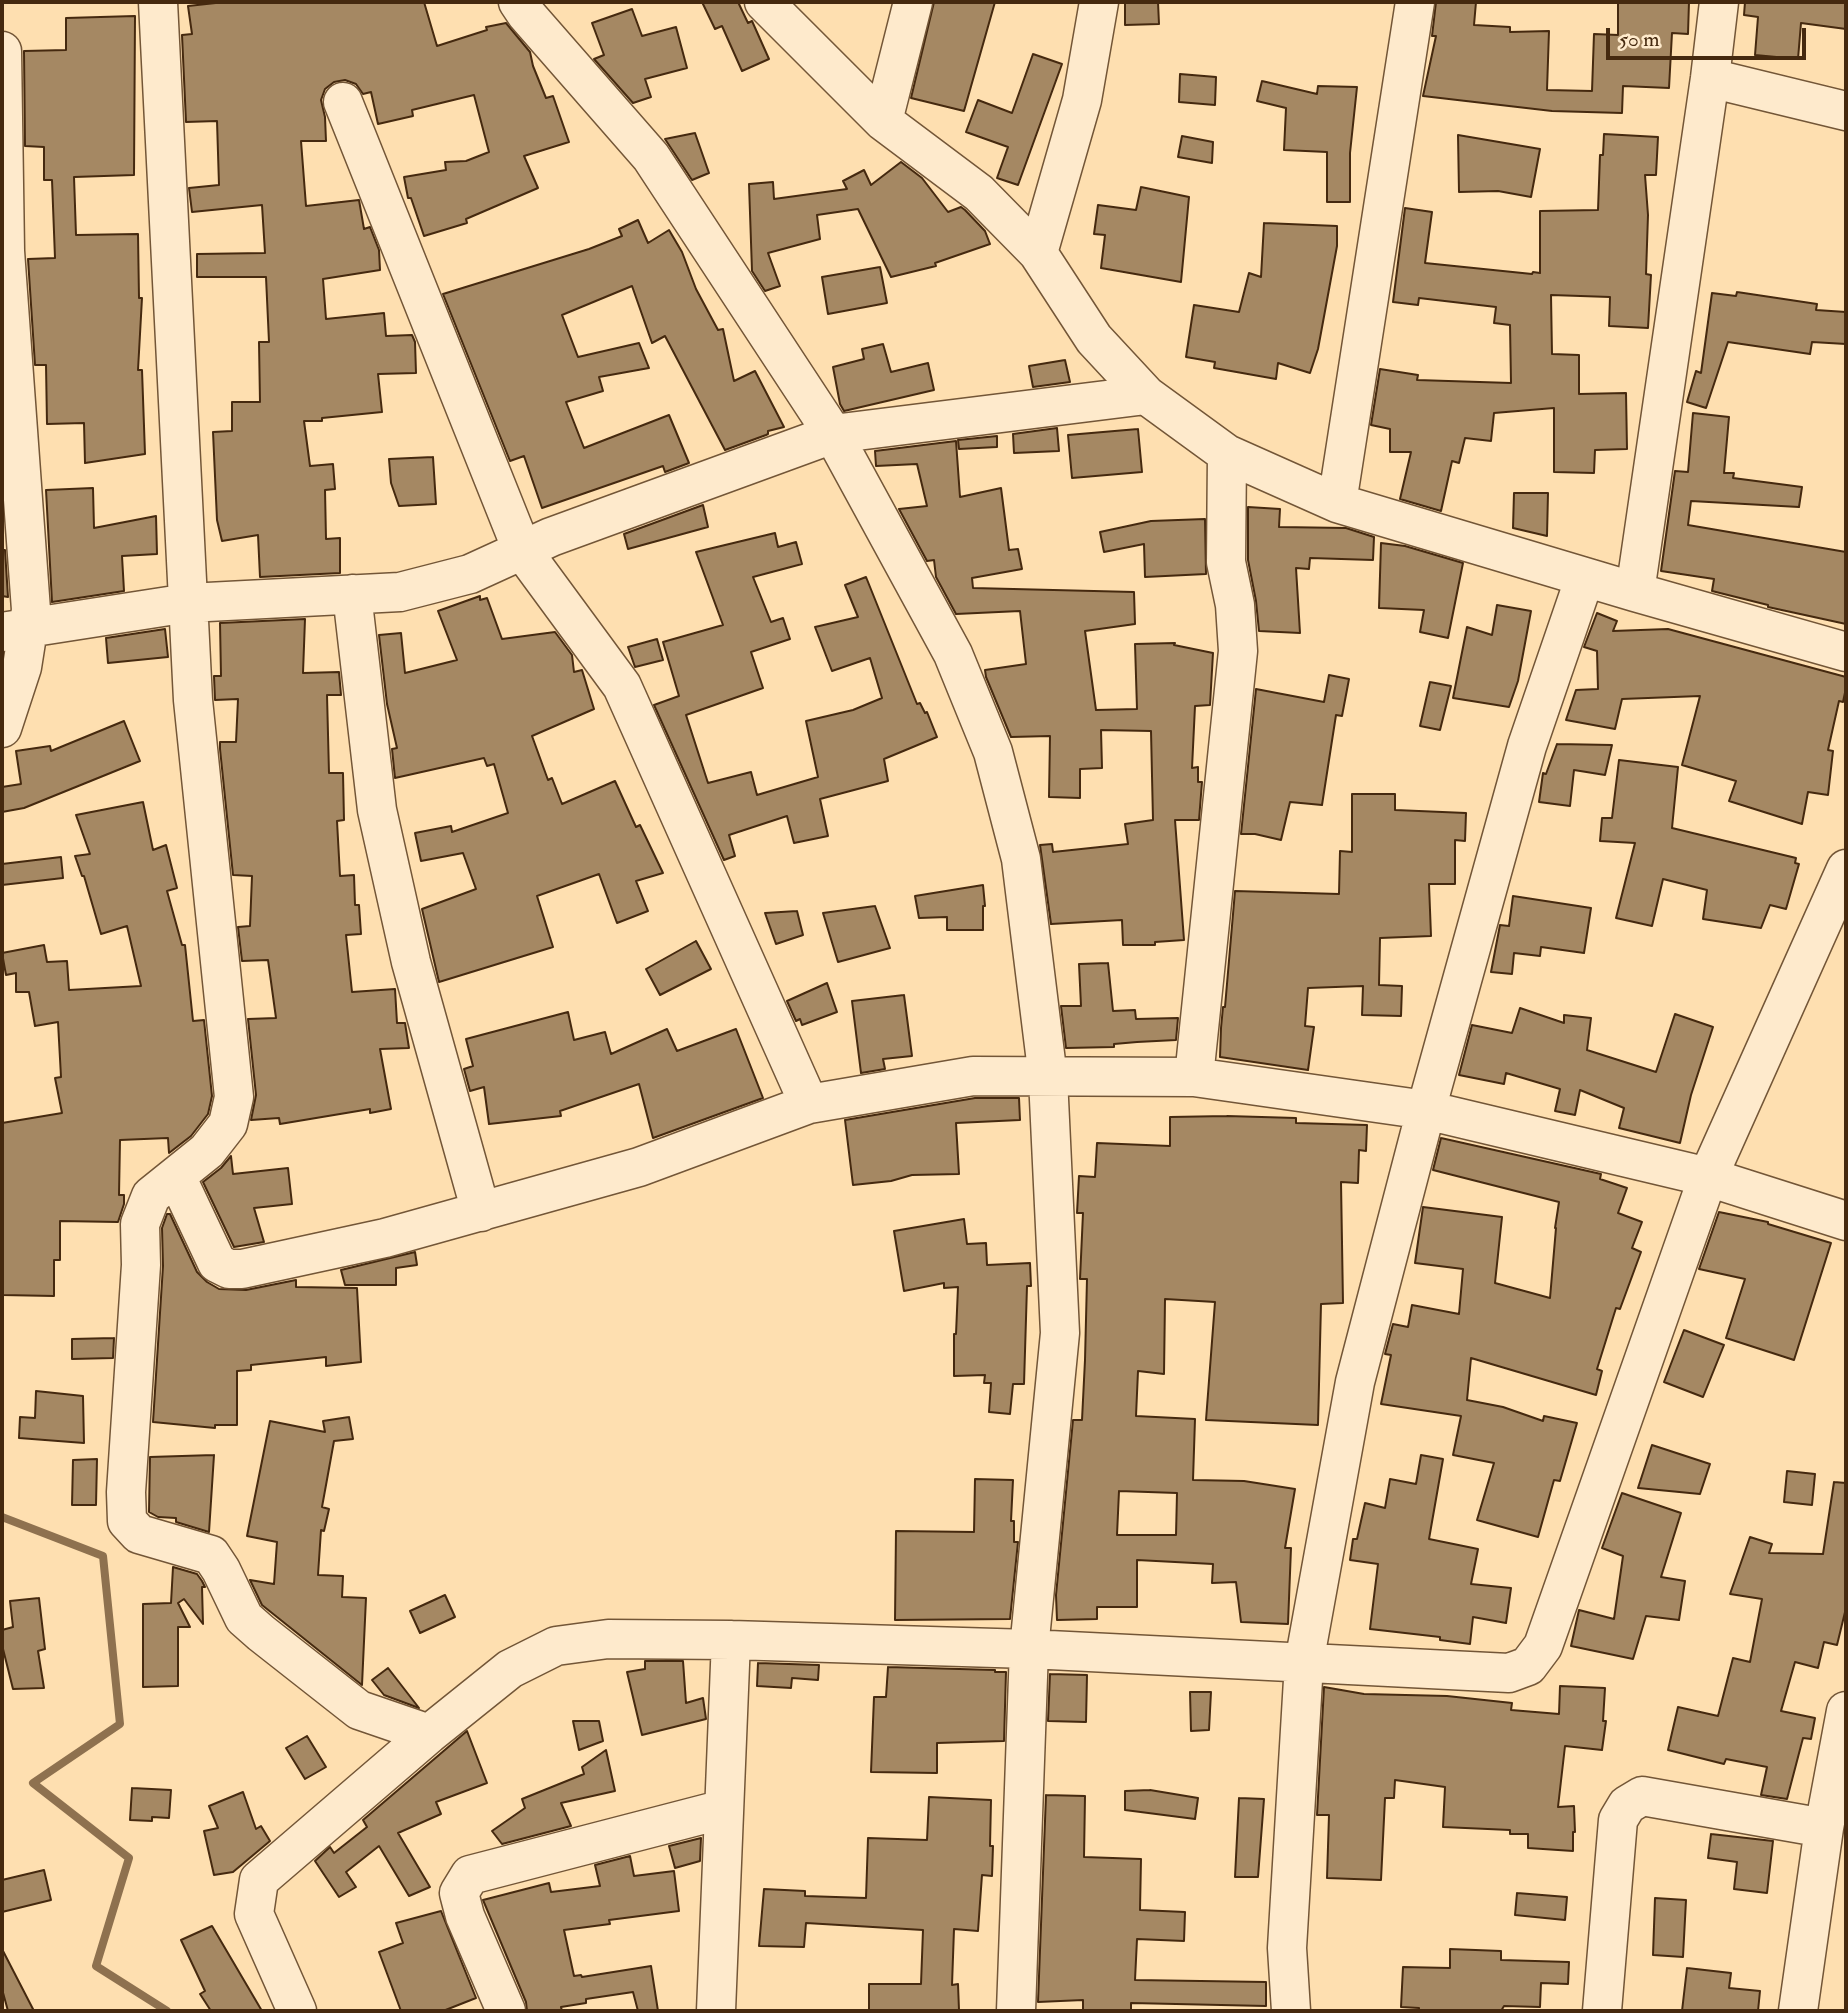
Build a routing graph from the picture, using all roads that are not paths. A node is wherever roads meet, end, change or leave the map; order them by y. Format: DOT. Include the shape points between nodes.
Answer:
graph roads {
  1 [pos="158,2"];
  2 [pos="518,2"];
  3 [pos="764,2"];
  4 [pos="913,2"];
  5 [pos="1099,2"];
  6 [pos="1415,2"];
  7 [pos="1719,2"];
  8 [pos="2,51"];
  9 [pos="1710,78"];
  10 [pos="343,102"];
  11 [pos="1846,111"];
  12 [pos="883,121"];
  13 [pos="1038,253"];
  14 [pos="1146,395"];
  15 [pos="833,434"];
  16 [pos="1227,454"];
  17 [pos="1338,503"];
  18 [pos="522,550"];
  19 [pos="1585,577"];
  20 [pos="1635,592"];
  21 [pos="352,594"];
  22 [pos="188,603"];
  23 [pos="15,630"];
  24 [pos="1846,652"];
  25 [pos="2,727"];
  26 [pos="1846,869"];
  27 [pos="1194,1077"];
  28 [pos="1048,1078"];
  29 [pos="809,1104"];
  30 [pos="1426,1110"];
  31 [pos="176,1176"];
  32 [pos="1708,1177"];
  33 [pos="481,1212"];
  34 [pos="1846,1221"];
  35 [pos="730,1640"];
  36 [pos="1029,1650"];
  37 [pos="1304,1663"];
  38 [pos="1846,1711"];
  39 [pos="429,1734"];
  40 [pos="724,1809"];
  41 [pos="1824,1828"];
  42 [pos="297,2011"];
  43 [pos="506,2011"];
  44 [pos="716,2011"];
  45 [pos="1016,2011"];
  46 [pos="1290,2011"];
  47 [pos="1602,2011"];
  48 [pos="1798,2011"];
  1 -- 22 [label="street"];
  2 -- 15 [label="street" via="650,157"];
  3 -- 12 [label="street"];
  4 -- 12 [label="street"];
  5 -- 13 [label="street" via="1082,100"];
  6 -- 17 [label="street"];
  7 -- 9 [label="street"];
  8 -- 23 [label="street" via="5,251 31,610"];
  9 -- 11 [label="street"];
  9 -- 20 [label="street"];
  10 -- 18 [label="street"];
  12 -- 13 [label="street" via="979,193"];
  13 -- 14 [label="street" via="1094,339"];
  14 -- 15 [label="street"];
  14 -- 16 [label="street"];
  15 -- 18 [label="street"];
  15 -- 28 [label="street" via="953,654 993,752 1021,859"];
  16 -- 17 [label="street"];
  16 -- 27 [label="street" via="1226,562 1238,651"];
  17 -- 19 [label="street"];
  18 -- 21 [label="street" via="470,574 400,592"];
  18 -- 29 [label="street" via="622,686"];
  19 -- 20 [label="street"];
  19 -- 30 [label="street" via="1527,746"];
  20 -- 24 [label="street"];
  21 -- 22 [label="street"];
  21 -- 33 [label="street" via="377,810 411,962"];
  22 -- 23 [label="street"];
  22 -- 31 [label="street" via="193,700 234,1097 228,1124 207,1151"];
  23 -- 25 [label="street" via="22,667"];
  26 -- 32 [label="street"];
  27 -- 28 [label="street"];
  27 -- 30 [label="street"];
  28 -- 29 [label="street" via="973,1076"];
  28 -- 36 [label="street" via="1060,1333"];
  29 -- 33 [label="street" via="639,1167"];
  30 -- 32 [label="street"];
  30 -- 37 [label="street" via="1354,1382"];
  31 -- 33 [label="street" via="217,1263 229,1269 385,1238"];
  31 -- 39 [label="street" via="151,1196 140,1224 127,1521 139,1534 211,1555 244,1618 359,1710"];
  32 -- 34 [label="street"];
  32 -- 37 [label="street" via="1543,1646 1528,1666 1509,1673"];
  35 -- 36 [label="street"];
  35 -- 39 [label="street" via="608,1639 556,1646 510,1669"];
  35 -- 40 [label="street"];
  36 -- 37 [label="street"];
  36 -- 45 [label="street"];
  37 -- 46 [label="street" via="1287,1948"];
  38 -- 41 [label="street"];
  39 -- 42 [label="street" via="259,1880 254,1914"];
  40 -- 43 [label="street" via="470,1875 459,1894"];
  40 -- 44 [label="street"];
  41 -- 47 [label="street" via="1642,1796 1627,1805 1618,1820"];
  41 -- 48 [label="street"];
}
